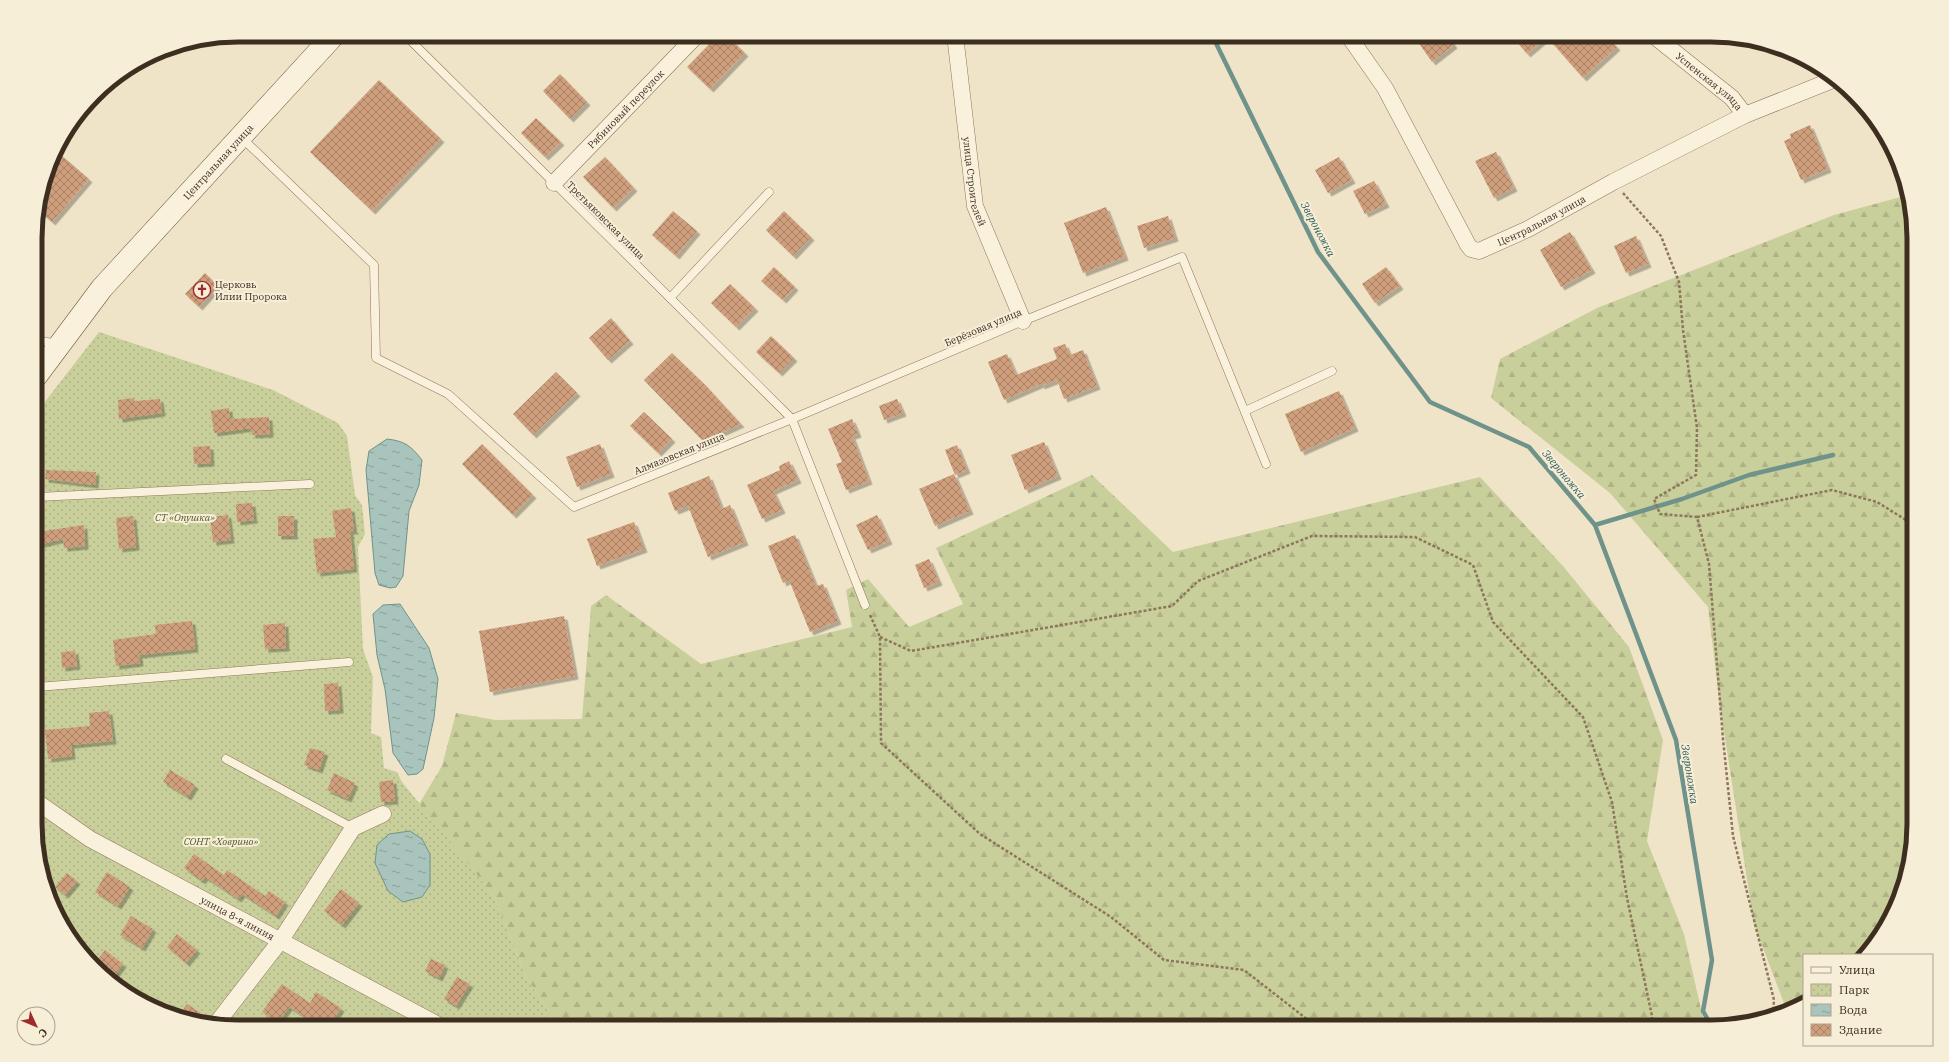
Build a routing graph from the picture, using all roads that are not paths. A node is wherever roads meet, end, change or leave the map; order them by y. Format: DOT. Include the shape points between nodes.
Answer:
graph roads {
  1 [pos="328,42"];
  2 [pos="412,42"];
  3 [pos="690,42"];
  4 [pos="956,42"];
  5 [pos="1353,42"];
  6 [pos="1662,42"];
  7 [pos="1829,81"];
  8 [pos="1745,115"];
  9 [pos="241,137"];
  10 [pos="554,183"];
  11 [pos="769,192"];
  12 [pos="670,298"];
  13 [pos="1023,321"];
  14 [pos="42,341"];
  15 [pos="60,344"];
  16 [pos="42,368"];
  17 [pos="1332,371"];
  18 [pos="1245,411"];
  19 [pos="792,419"];
  20 [pos="1266,464"];
  21 [pos="310,484"];
  22 [pos="42,497"];
  23 [pos="865,605"];
  24 [pos="349,662"];
  25 [pos="42,687"];
  26 [pos="226,759"];
  27 [pos="42,805"];
  28 [pos="384,814"];
  29 [pos="352,828"];
  30 [pos="281,940"];
  31 [pos="220,1019"];
  32 [pos="429,1020"];
  1 -- 9 [label="street, Центральная улица"];
  2 -- 10 [label="lane, Третьяковская улица"];
  3 -- 10 [label="street, Рябиновый переулок"];
  4 -- 13 [label="street, улица Строителей" via="975,206"];
  5 -- 8 [label="street, Центральная улица" via="1385,88 1468,245 1474,251 1483,250 1528,229 1613,182"];
  6 -- 8 [label="street, Успенская улица" via="1732,98"];
  7 -- 8 [label="street, Центральная улица"];
  9 -- 15 [label="street, Центральная улица" via="102,288"];
  9 -- 19 [label="lane, Алмазовская улица" via="374,265 376,358 448,394 574,507"];
  10 -- 12 [label="lane, Третьяковская улица"];
  11 -- 12 [label="lane"];
  12 -- 19 [label="lane, Третьяковская улица"];
  13 -- 18 [label="lane, Берёзовая улица" via="1182,257"];
  13 -- 19 [label="lane, Берёзовая улица"];
  14 -- 15 [label="lane"];
  15 -- 16 [label="street, Центральная улица"];
  17 -- 18 [label="lane"];
  18 -- 20 [label="lane"];
  19 -- 23 [label="lane"];
  21 -- 22 [label="lane"];
  24 -- 25 [label="lane"];
  26 -- 29 [label="lane"];
  27 -- 30 [label="street, улица 8-я линия" via="90,839"];
  28 -- 29 [label="street"];
  29 -- 30 [label="street"];
  30 -- 31 [label="street"];
  30 -- 32 [label="street, улица 8-я линия"];
}
